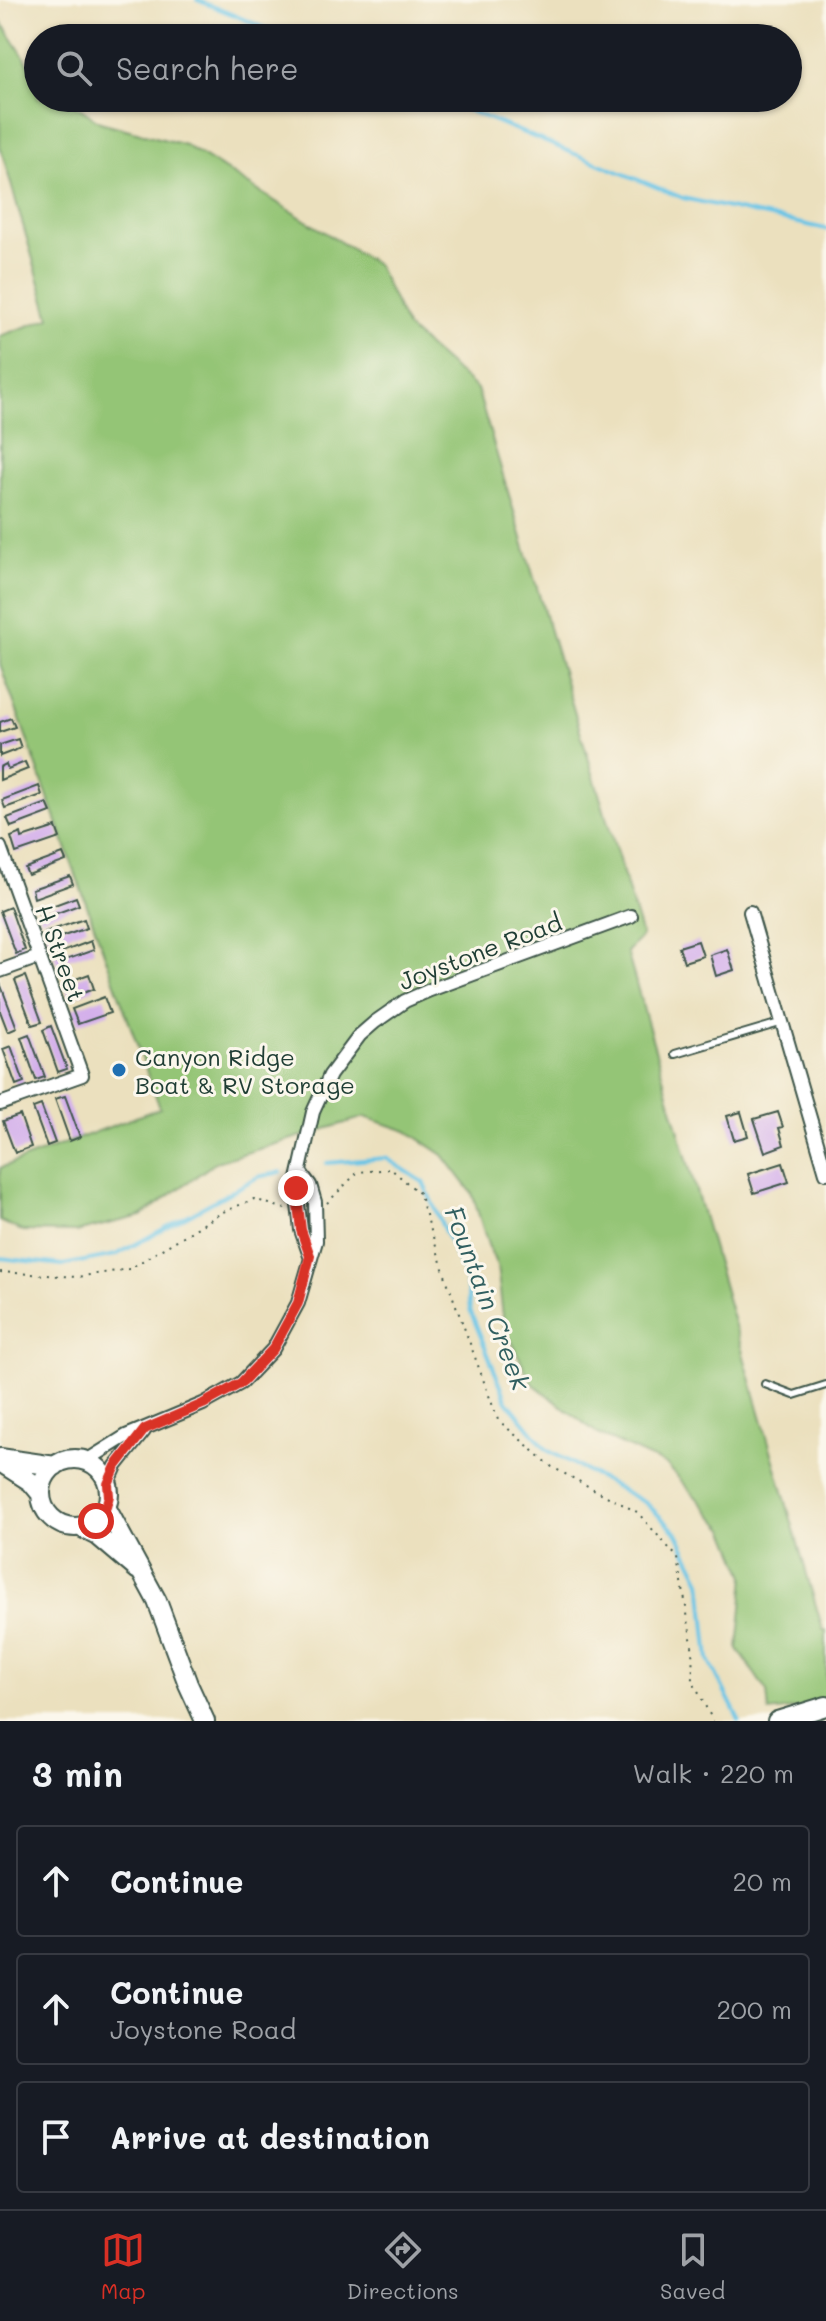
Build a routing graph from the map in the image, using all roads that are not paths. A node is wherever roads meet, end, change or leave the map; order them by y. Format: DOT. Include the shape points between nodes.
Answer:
graph roads {
  1 [pos="0,847"];
  2 [pos="750,912"];
  3 [pos="631,916"];
  4 [pos="39,957"];
  5 [pos="0,971"];
  6 [pos="783,1022"];
  7 [pos="675,1054"];
  8 [pos="0,1104"];
  9 [pos="826,1173"];
  10 [pos="765,1384"];
  11 [pos="826,1385"];
  12 [pos="145,1429"];
  13 [pos="0,1460"];
  14 [pos="86,1461"];
  15 [pos="55,1466"];
  16 [pos="108,1484"];
  17 [pos="41,1494"];
  18 [pos="106,1507"];
  19 [pos="80,1527"];
  20 [pos="140,1572"];
  21 [pos="826,1706"];
  22 [pos="205,1721"];
  23 [pos="777,1721"];
  1 -- 4 [label="street, H Street"];
  2 -- 6 [label="street"];
  3 -- 12 [label="street, Joystone Road" via="430,990 405,1001 360,1035 330,1075 313,1112 296,1188 310,1256 298,1303 273,1349 241,1383"];
  4 -- 5 [label="street"];
  4 -- 8 [label="street, H Street" via="82,1075"];
  6 -- 7 [label="lane"];
  6 -- 9 [label="street"];
  10 -- 11 [label="lane" via="794,1395"];
  12 -- 14 [label="street, Joystone Road"];
  12 -- 16 [label="street, Joystone Road"];
  13 -- 15 [label="main road"];
  13 -- 17 [label="main road"];
  14 -- 15 [label="main road" via="66,1460"];
  14 -- 16 [label="main road"];
  15 -- 17 [label="main road" via="46,1475"];
  16 -- 18 [label="main road"];
  17 -- 19 [label="main road" via="51,1517"];
  18 -- 19 [label="main road" via="96,1521"];
  18 -- 20 [label="main road"];
  19 -- 20 [label="main road"];
  20 -- 22 [label="main road"];
  21 -- 23 [label="main road"];
}
